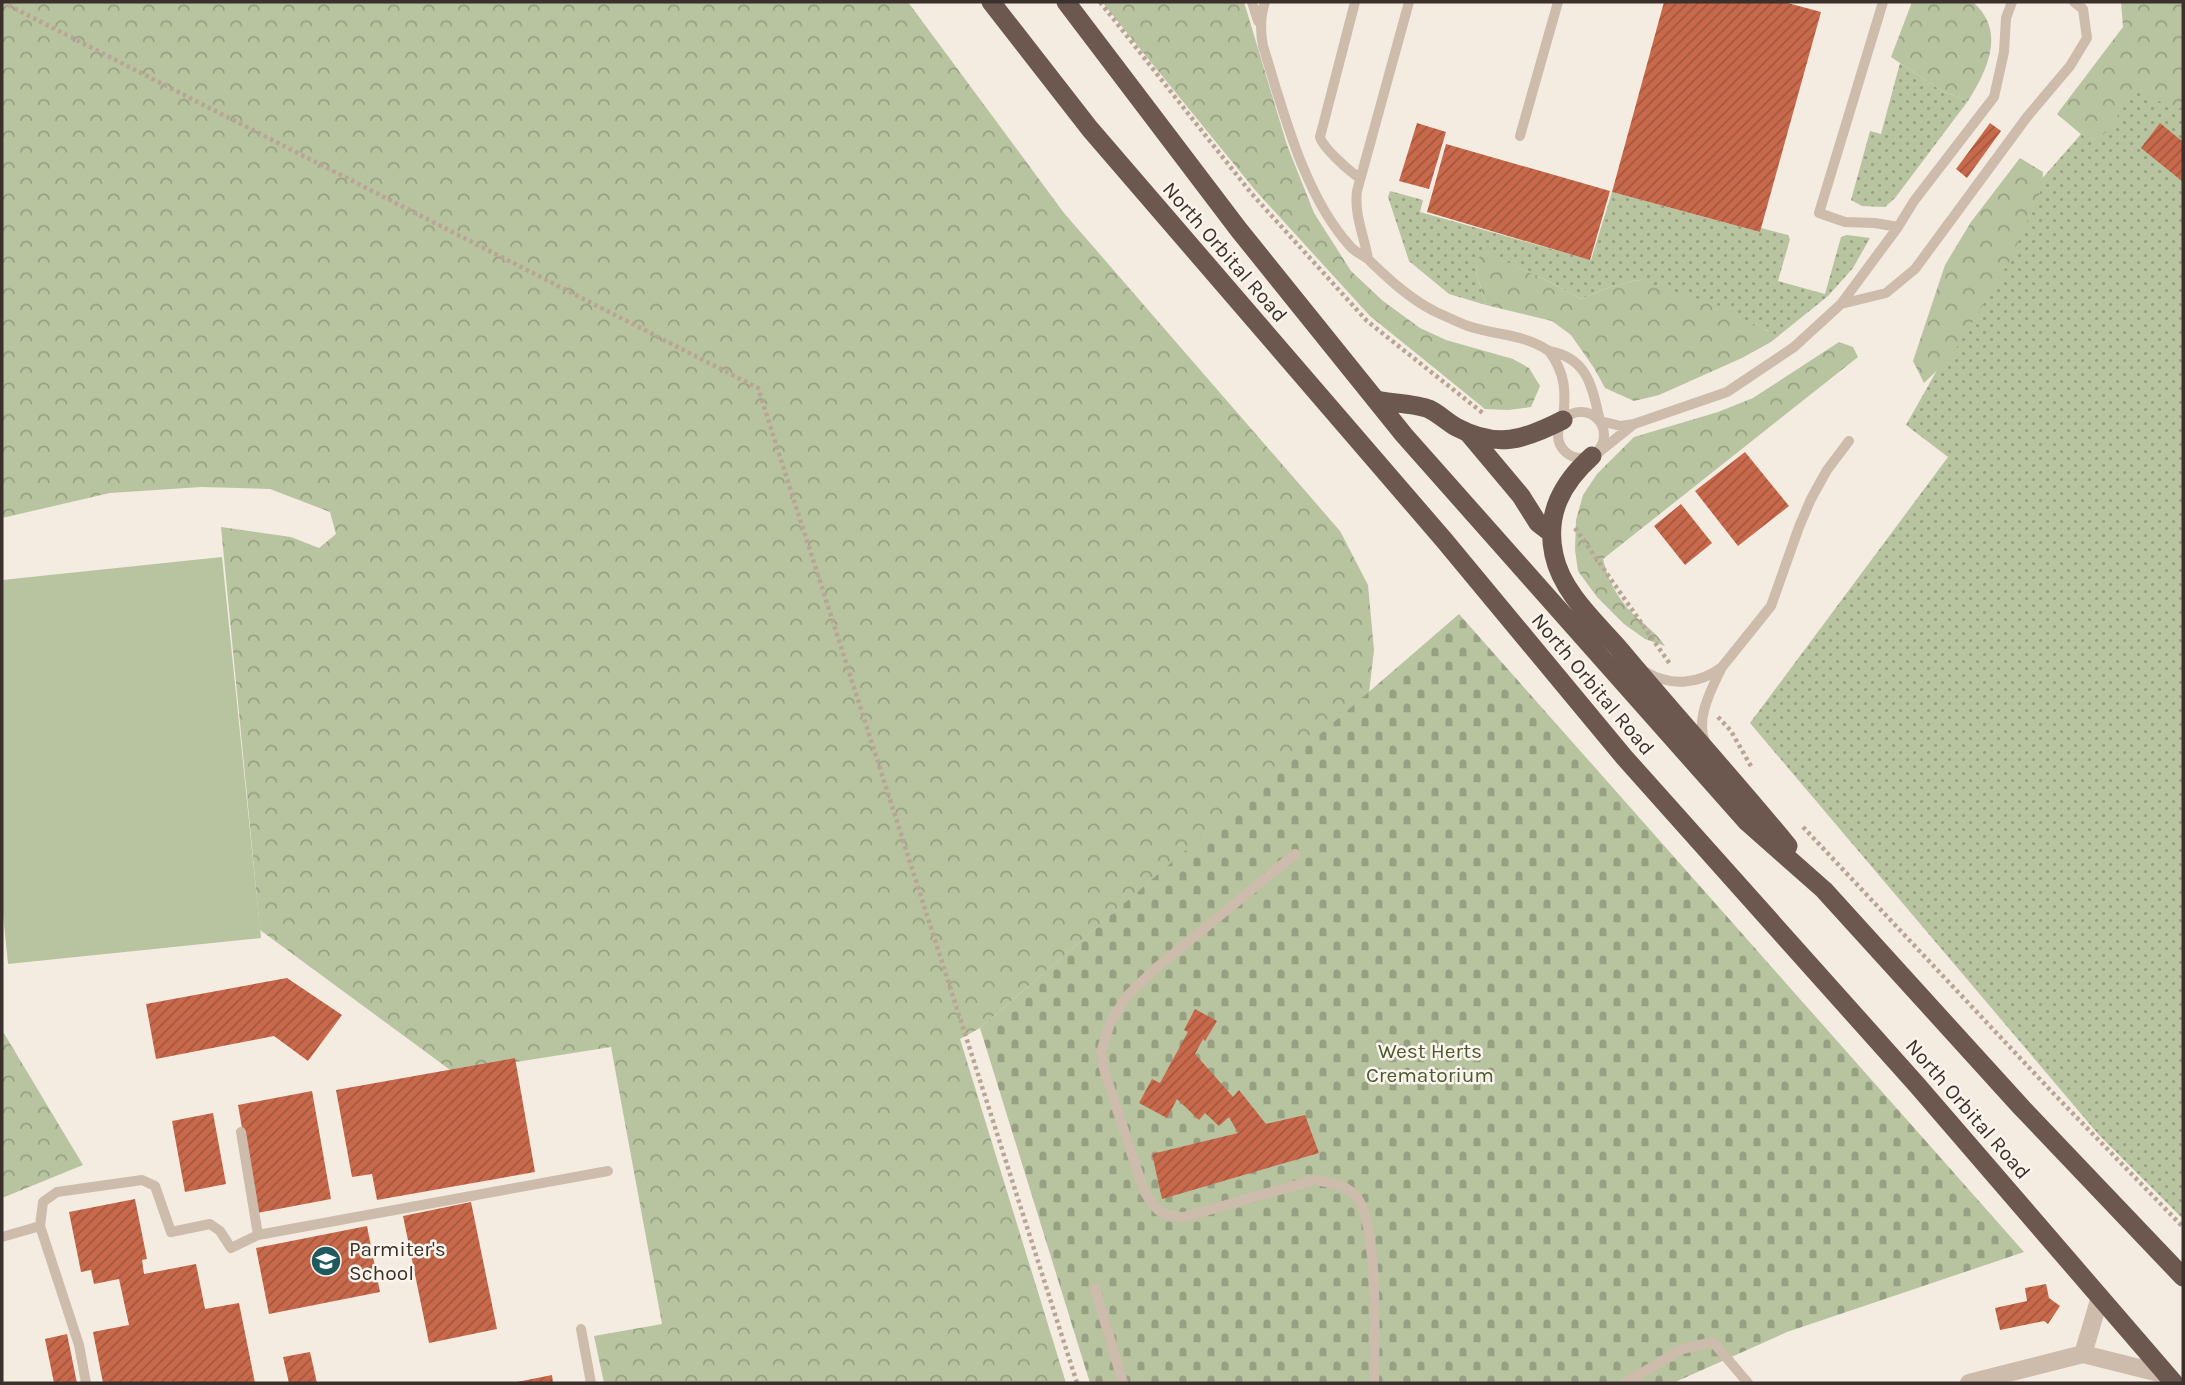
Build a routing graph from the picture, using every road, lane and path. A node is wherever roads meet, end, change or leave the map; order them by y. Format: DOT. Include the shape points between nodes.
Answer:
graph roads {
  1 [pos="2,2"];
  2 [pos="991,2"];
  3 [pos="1066,2"];
  4 [pos="1100,2"];
  5 [pos="1252,2"];
  6 [pos="1265,2"];
  7 [pos="1355,2"];
  8 [pos="1558,2"];
  9 [pos="1883,2"];
  10 [pos="2012,2"];
  11 [pos="2074,2"];
  12 [pos="1408,3"];
  13 [pos="1260,30"];
  14 [pos="1520,136"];
  15 [pos="1360,178"];
  16 [pos="1898,227"];
  17 [pos="1368,259"];
  18 [pos="1841,304"];
  19 [pos="1549,351"];
  20 [pos="1376,400"];
  21 [pos="1563,420"];
  22 [pos="1600,421"];
  23 [pos="1634,424"];
  24 [pos="1469,434"];
  25 [pos="1504,441"];
  26 [pos="1849,441"];
  27 [pos="1595,454"];
  28 [pos="1556,506"];
  29 [pos="1551,533"];
  30 [pos="1631,663"];
  31 [pos="1722,667"];
  32 [pos="1685,682"];
  33 [pos="1706,704"];
  34 [pos="1716,761"];
  35 [pos="1754,770"];
  36 [pos="1795,818"];
  37 [pos="1295,854"];
  38 [pos="1824,890"];
  39 [pos="242,1132"];
  40 [pos="608,1171"];
  41 [pos="40,1226"];
  42 [pos="2183,1227"];
  43 [pos="258,1235"];
  44 [pos="2,1237"];
  45 [pos="2183,1277"];
  46 [pos="1095,1288"];
  47 [pos="2100,1297"];
  48 [pos="581,1329"];
  49 [pos="2083,1354"];
  50 [pos="2171,1379"];
  51 [pos="1997,1380"];
  52 [pos="86,1383"];
  53 [pos="591,1383"];
  54 [pos="1077,1383"];
  55 [pos="1123,1383"];
  56 [pos="1374,1383"];
  57 [pos="1625,1383"];
  58 [pos="1748,1383"];
  59 [pos="1969,1383"];
  1 -- 54 [label="path" via="758,388"];
  2 -- 47 [label="highway, North Orbital Road" via="1090,129 1624,757"];
  3 -- 20 [label="highway, North Orbital Road" via="1239,230"];
  4 -- 25 [label="path" via="1251,194 1367,321 1484,414 1502,421"];
  5 -- 13 [label="lane"];
  6 -- 13 [label="lane"];
  7 -- 15 [label="lane" via="1320,137 1322,145"];
  8 -- 14 [label="lane"];
  9 -- 16 [label="lane" via="1819,213 1845,222"];
  10 -- 16 [label="lane" via="1994,97"];
  11 -- 18 [label="lane" via="2083,9 2087,38 1915,269 1886,293"];
  12 -- 15 [label="lane"];
  13 -- 17 [label="lane" via="1293,144 1313,187 1351,248"];
  15 -- 17 [label="lane" via="1355,204"];
  16 -- 18 [label="lane"];
  17 -- 19 [label="lane" via="1394,285 1433,311 1467,326 1518,336"];
  18 -- 23 [label="lane" via="1794,346 1727,392"];
  19 -- 21 [label="lane" via="1564,384"];
  19 -- 22 [label="lane" via="1575,360 1584,372"];
  20 -- 24 [label="highway" via="1429,410"];
  20 -- 38 [label="highway, North Orbital Road" via="1746,822"];
  21 -- 22 [label="lane" via="1587,412"];
  21 -- 25 [label="highway" via="1537,433"];
  21 -- 27 [label="lane" via="1558,435 1563,450 1577,458"];
  22 -- 23 [label="lane"];
  22 -- 27 [label="lane" via="1605,437"];
  23 -- 27 [label="lane"];
  24 -- 25 [label="highway"];
  24 -- 29 [label="highway" via="1538,523"];
  26 -- 31 [label="lane" via="1811,499 1771,606"];
  27 -- 28 [label="highway" via="1573,473"];
  28 -- 29 [label="highway"];
  28 -- 32 [label="path" via="1573,515 1576,531"];
  29 -- 30 [label="highway" via="1561,578"];
  30 -- 32 [label="lane" via="1654,677"];
  30 -- 34 [label="highway"];
  31 -- 32 [label="lane" via="1701,680"];
  31 -- 33 [label="lane"];
  33 -- 34 [label="lane" via="1702,736"];
  33 -- 35 [label="path" via="1731,731"];
  34 -- 38 [label="highway"];
  36 -- 42 [label="path"];
  37 -- 56 [label="lane" via="1126,998 1110,1023 1101,1053 1144,1191 1153,1207 1168,1217 1184,1217 1314,1181 1336,1183 1355,1194 1371,1236"];
  38 -- 45 [label="highway, North Orbital Road"];
  39 -- 43 [label="lane"];
  40 -- 43 [label="lane"];
  41 -- 43 [label="lane" via="43,1202 57,1192 142,1180 155,1186 171,1232 210,1224 231,1248"];
  41 -- 44 [label="lane"];
  41 -- 52 [label="lane" via="79,1345"];
  46 -- 55 [label="lane"];
  47 -- 49 [label="street"];
  47 -- 50 [label="highway, North Orbital Road"];
  48 -- 53 [label="lane"];
  49 -- 50 [label="street"];
  49 -- 51 [label="street"];
  51 -- 59 [label="street"];
  57 -- 58 [label="lane" via="1682,1349 1713,1342"];
}
